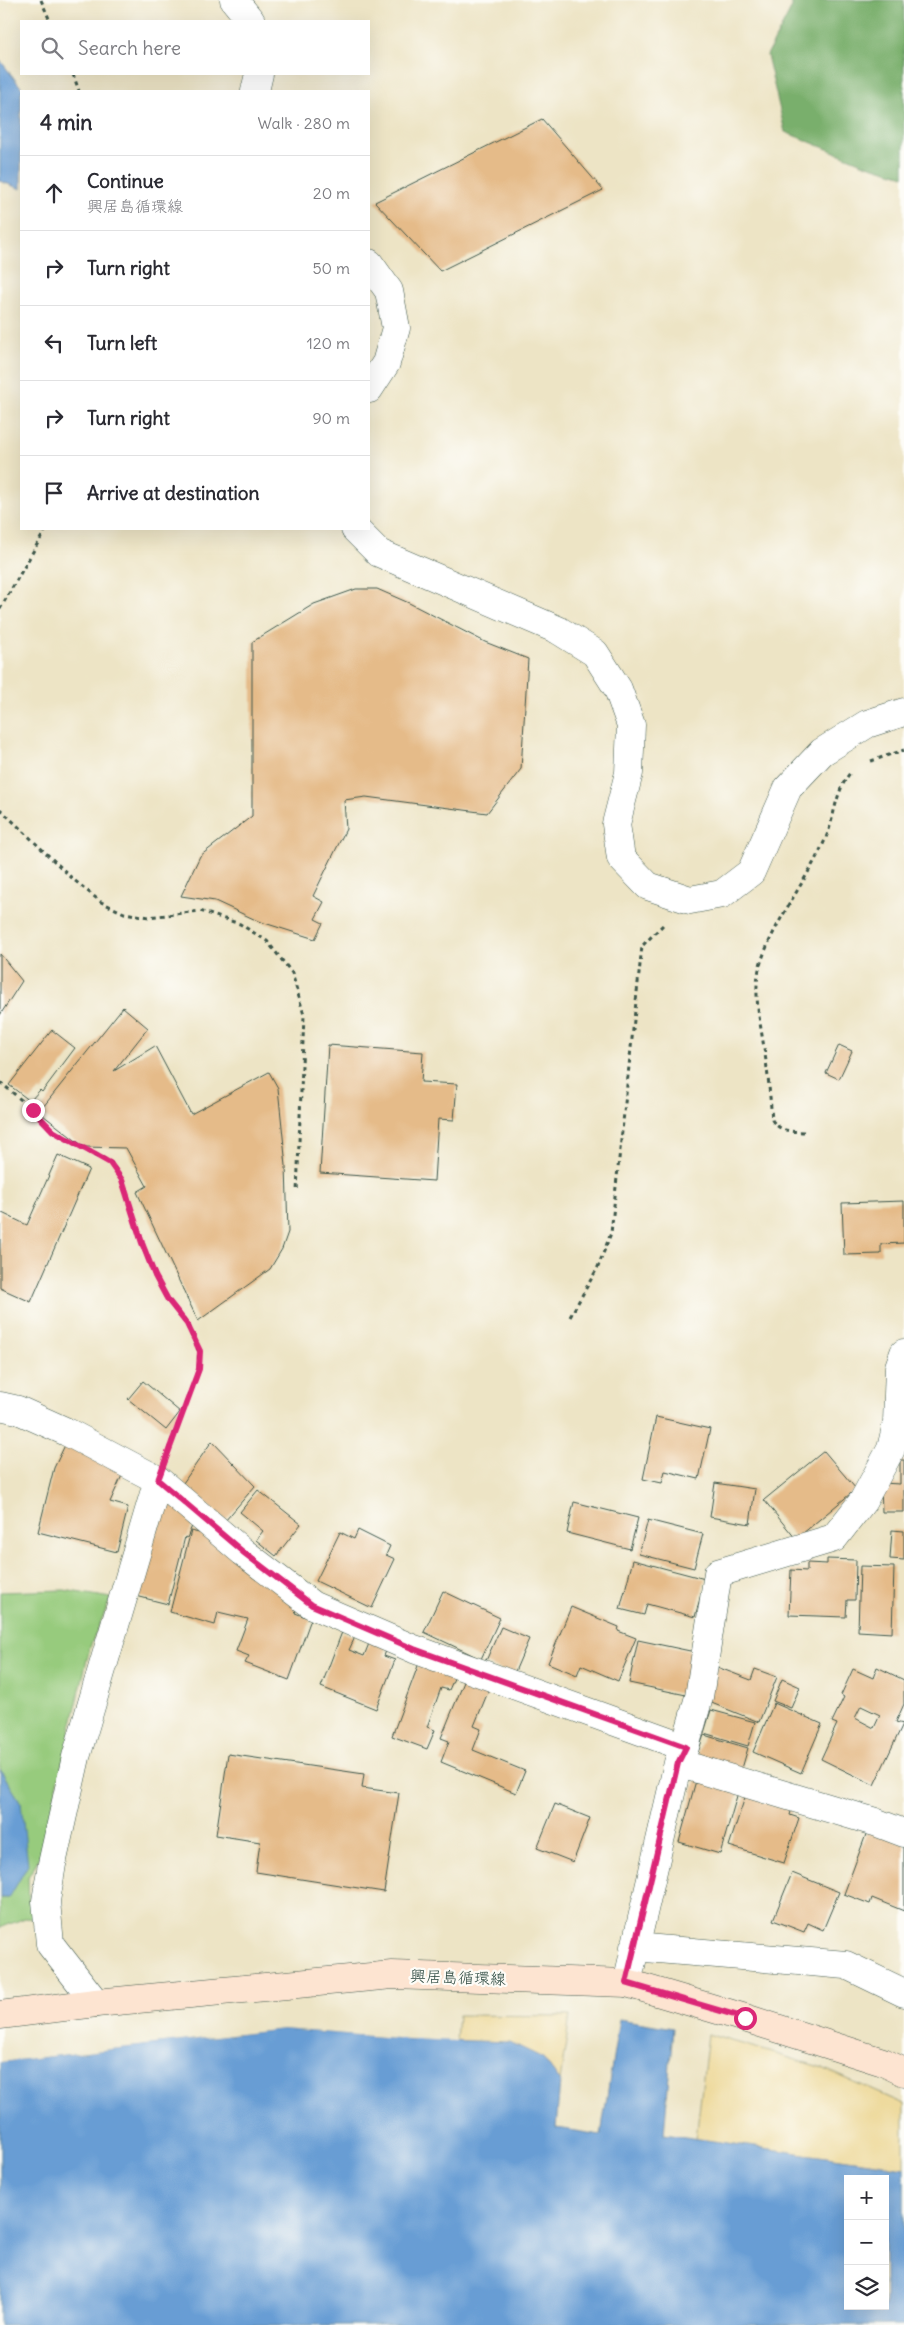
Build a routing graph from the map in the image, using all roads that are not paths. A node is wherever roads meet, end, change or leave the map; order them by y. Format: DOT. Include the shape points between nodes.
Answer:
graph roads {
  1 [pos="234,0"];
  2 [pos="249,20"];
  3 [pos="259,75"];
  4 [pos="255,90"];
  5 [pos="370,264"];
  6 [pos="370,387"];
  7 [pos="356,530"];
  8 [pos="904,712"];
  9 [pos="904,1353"];
  10 [pos="0,1406"];
  11 [pos="158,1480"];
  12 [pos="682,1755"];
  13 [pos="904,1833"];
  14 [pos="634,1947"];
  15 [pos="626,1983"];
  16 [pos="904,1993"];
  17 [pos="96,2003"];
  18 [pos="0,2015"];
  19 [pos="904,2072"];
  1 -- 2 [label="street"];
  3 -- 4 [label="street"];
  5 -- 6 [label="street" via="389,291 396,328 386,363"];
  7 -- 8 [label="street" via="379,554 558,630 595,653 618,689 631,725 628,773 616,824 621,858 648,886 690,900 722,894 751,872 788,788 822,752 867,724"];
  9 -- 12 [label="street" via="899,1367 897,1423 892,1450 862,1501 834,1538 718,1573 699,1696"];
  10 -- 11 [label="street" via="18,1410 67,1432"];
  11 -- 12 [label="street" via="312,1605"];
  11 -- 17 [label="street" via="76,1758 46,1901 50,1944"];
  12 -- 13 [label="street"];
  12 -- 14 [label="street"];
  14 -- 15 [label="street"];
  14 -- 16 [label="street" via="846,1965"];
  15 -- 17 [label="main road, 興居島循環線" via="392,1975"];
  15 -- 19 [label="main road, 興居島循環線" via="883,2062"];
  17 -- 18 [label="main road, 興居島循環線"];
}
